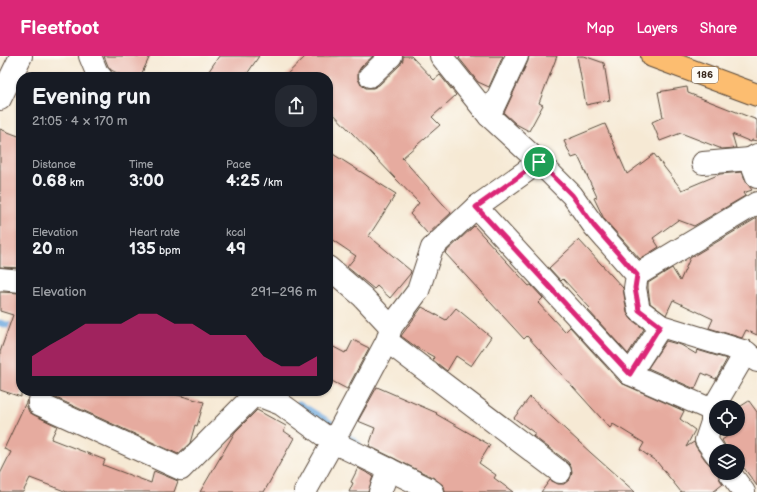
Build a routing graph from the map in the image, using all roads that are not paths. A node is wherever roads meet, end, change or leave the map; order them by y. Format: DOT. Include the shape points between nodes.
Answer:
graph roads {
  1 [pos="21,56"];
  2 [pos="90,56"];
  3 [pos="391,56"];
  4 [pos="441,56"];
  5 [pos="517,56"];
  6 [pos="652,56"];
  7 [pos="96,72"];
  8 [pos="370,76"];
  9 [pos="757,95"];
  10 [pos="0,100"];
  11 [pos="489,116"];
  12 [pos="539,162"];
  13 [pos="703,163"];
  14 [pos="755,164"];
  15 [pos="757,203"];
  16 [pos="476,207"];
  17 [pos="333,271"];
  18 [pos="637,275"];
  19 [pos="0,279"];
  20 [pos="16,281"];
  21 [pos="660,326"];
  22 [pos="389,334"];
  23 [pos="752,356"];
  24 [pos="630,374"];
  25 [pos="41,396"];
  26 [pos="253,396"];
  27 [pos="260,396"];
  28 [pos="719,400"];
  29 [pos="709,409"];
  30 [pos="709,431"];
  31 [pos="333,442"];
  32 [pos="709,444"];
  33 [pos="389,469"];
  34 [pos="560,472"];
  35 [pos="735,480"];
  36 [pos="428,491"];
  37 [pos="305,492"];
  38 [pos="380,492"];
  39 [pos="744,492"];
  1 -- 10 [label="street"];
  2 -- 7 [label="street"];
  3 -- 8 [label="street"];
  4 -- 11 [label="street"];
  5 -- 11 [label="street"];
  6 -- 9 [label="main road, 186"];
  11 -- 12 [label="street"];
  12 -- 16 [label="street"];
  12 -- 18 [label="street" via="572,195 594,226"];
  13 -- 14 [label="street"];
  15 -- 18 [label="street"];
  16 -- 22 [label="street" via="432,248 418,291"];
  16 -- 24 [label="street"];
  17 -- 22 [label="street" via="363,297"];
  18 -- 21 [label="street" via="635,288 639,310"];
  19 -- 20 [label="street"];
  21 -- 23 [label="street"];
  21 -- 24 [label="street"];
  22 -- 31 [label="street"];
  22 -- 34 [label="street"];
  23 -- 28 [label="street"];
  24 -- 29 [label="street"];
  25 -- 26 [label="street" via="39,404 181,469"];
  27 -- 31 [label="street" via="281,404"];
  30 -- 32 [label="street" via="706,440"];
  31 -- 33 [label="street"];
  31 -- 37 [label="street"];
  33 -- 36 [label="street"];
  33 -- 38 [label="street"];
  35 -- 39 [label="street"];
}
